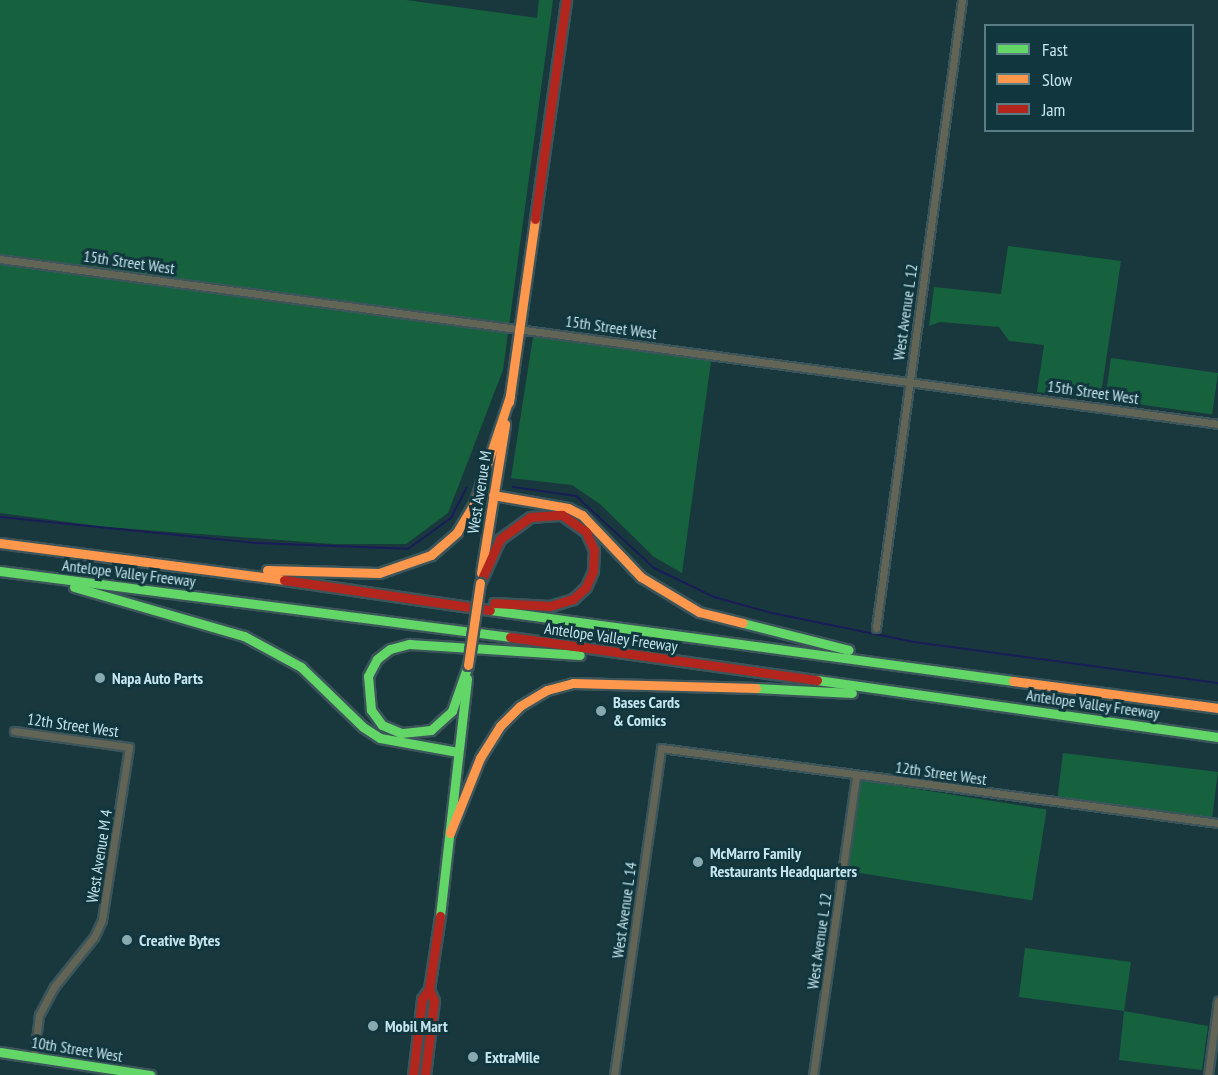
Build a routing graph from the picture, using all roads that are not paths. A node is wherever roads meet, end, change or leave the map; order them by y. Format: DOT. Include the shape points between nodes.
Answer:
graph roads {
  1 [pos="566,0"];
  2 [pos="962,0"];
  3 [pos="0,259"];
  4 [pos="520,328"];
  5 [pos="909,380"];
  6 [pos="510,396"];
  7 [pos="1218,424"];
  8 [pos="494,495"];
  9 [pos="0,543"];
  10 [pos="225,569"];
  11 [pos="0,571"];
  12 [pos="29,576"];
  13 [pos="480,583"];
  14 [pos="360,593"];
  15 [pos="876,628"];
  16 [pos="876,661"];
  17 [pos="678,662"];
  18 [pos="468,665"];
  19 [pos="929,697"];
  20 [pos="1218,708"];
  21 [pos="14,731"];
  22 [pos="1218,737"];
  23 [pos="129,747"];
  24 [pos="661,748"];
  25 [pos="458,752"];
  26 [pos="856,775"];
  27 [pos="1218,824"];
  28 [pos="450,833"];
  29 [pos="429,989"];
  30 [pos="1218,1001"];
  31 [pos="0,1052"];
  32 [pos="34,1057"];
  33 [pos="150,1075"];
  34 [pos="413,1075"];
  35 [pos="425,1075"];
  36 [pos="614,1075"];
  37 [pos="813,1075"];
  38 [pos="1208,1075"];
  1 -- 4 [label="main road, West Avenue M"];
  2 -- 5 [label="street, West Avenue L 12"];
  3 -- 4 [label="street, 15th Street West"];
  4 -- 5 [label="street, 15th Street West"];
  4 -- 6 [label="main road, West Avenue M"];
  5 -- 7 [label="street, 15th Street West"];
  5 -- 15 [label="street, West Avenue L 12"];
  6 -- 8 [label="main road, West Avenue M"];
  6 -- 10 [label="main road" via="474,504 457,532 431,555 379,573"];
  8 -- 13 [label="main road, West Avenue M"];
  8 -- 16 [label="main road" via="568,508 582,515 641,577 699,612"];
  9 -- 10 [label="main road, Antelope Valley Freeway"];
  10 -- 14 [label="main road, Antelope Valley Freeway"];
  11 -- 12 [label="main road, Antelope Valley Freeway"];
  12 -- 17 [label="main road, Antelope Valley Freeway" via="345,614"];
  12 -- 25 [label="main road" via="244,636 301,668 363,727 380,738"];
  13 -- 14 [label="main road" via="500,539 520,523 542,514 572,519 586,532 594,550 593,571 586,587 573,599 550,606"];
  13 -- 18 [label="main road, West Avenue M, bridge"];
  14 -- 16 [label="main road, Antelope Valley Freeway"];
  16 -- 20 [label="main road, Antelope Valley Freeway"];
  17 -- 18 [label="main road" via="409,644 390,648 377,659 366,688 370,710 382,725 401,733 431,730 452,711"];
  17 -- 19 [label="main road, Antelope Valley Freeway"];
  18 -- 25 [label="main road, West Avenue M"];
  19 -- 22 [label="main road, Antelope Valley Freeway"];
  19 -- 28 [label="main road" via="676,683 590,682 558,686 520,706 500,726 480,758"];
  21 -- 23 [label="street, 12th Street West"];
  23 -- 32 [label="street, West Avenue M 4" via="102,920 39,1015"];
  24 -- 26 [label="street, 12th Street West"];
  24 -- 36 [label="street, West Avenue L 14"];
  25 -- 28 [label="main road, West Avenue M"];
  26 -- 27 [label="street, 12th Street West"];
  26 -- 37 [label="street, West Avenue L 12"];
  28 -- 29 [label="main road, West Avenue M"];
  29 -- 34 [label="main road, West Avenue M" via="422,999"];
  29 -- 35 [label="main road, West Avenue M" via="435,1001"];
  30 -- 38 [label="street"];
  31 -- 32 [label="main road, 10th Street West"];
  32 -- 33 [label="main road, 10th Street West"];
}
